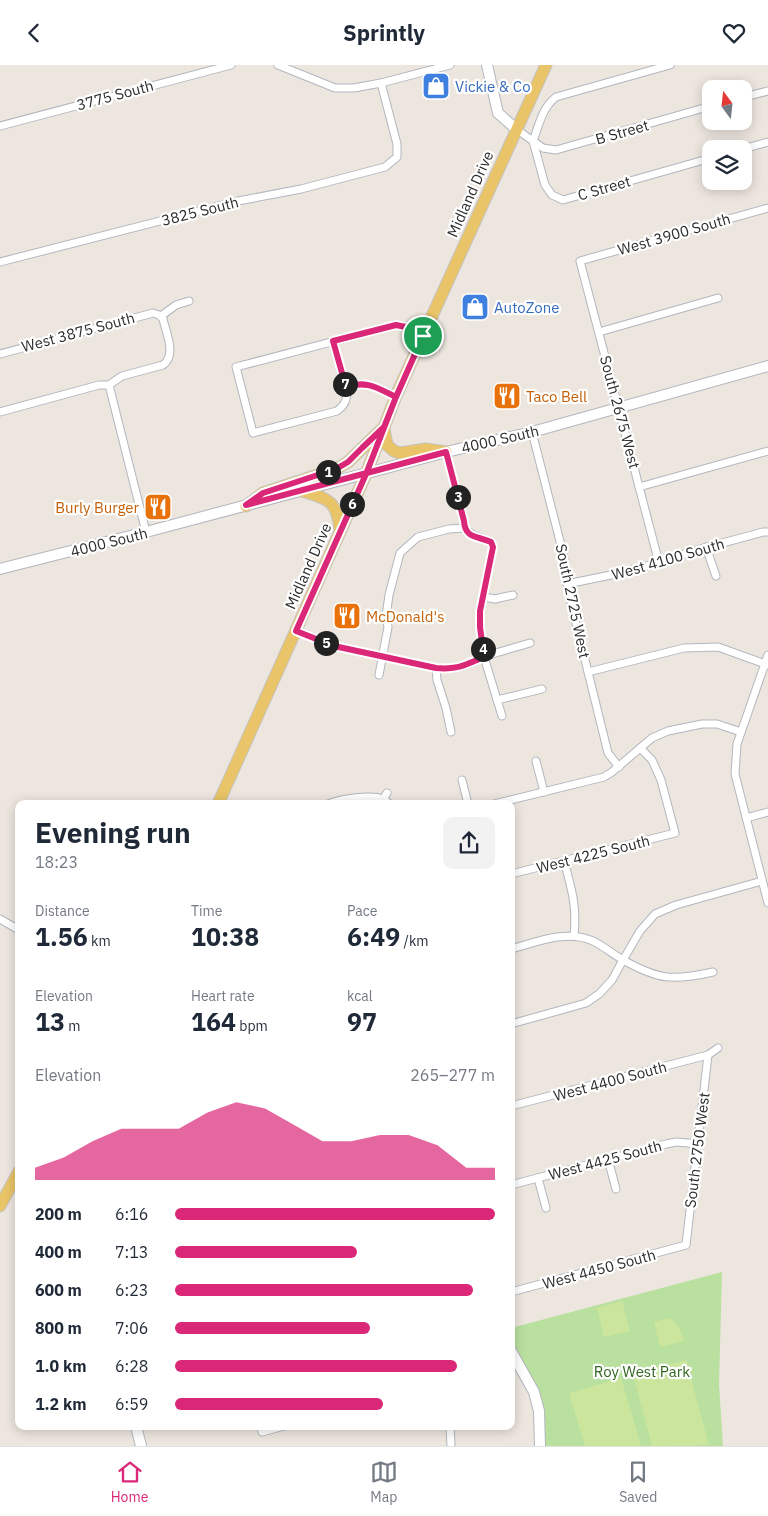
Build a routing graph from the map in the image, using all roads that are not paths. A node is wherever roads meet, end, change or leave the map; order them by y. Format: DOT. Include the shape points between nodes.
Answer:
graph roads {
  1 [pos="231,65"];
  2 [pos="278,65"];
  3 [pos="450,65"];
  4 [pos="486,65"];
  5 [pos="546,65"];
  6 [pos="670,65"];
  7 [pos="381,83"];
  8 [pos="768,91"];
  9 [pos="752,95"];
  10 [pos="702,109"];
  11 [pos="0,126"];
  12 [pos="516,129"];
  13 [pos="533,141"];
  14 [pos="768,142"];
  15 [pos="752,146"];
  16 [pos="702,161"];
  17 [pos="768,208"];
  18 [pos="580,261"];
  19 [pos="0,262"];
  20 [pos="718,298"];
  21 [pos="189,301"];
  22 [pos="159,315"];
  23 [pos="599,332"];
  24 [pos="423,336"];
  25 [pos="333,341"];
  26 [pos="0,354"];
  27 [pos="768,366"];
  28 [pos="109,385"];
  29 [pos="346,387"];
  30 [pos="396,397"];
  31 [pos="619,408"];
  32 [pos="0,412"];
  33 [pos="384,427"];
  34 [pos="532,432"];
  35 [pos="768,451"];
  36 [pos="446,452"];
  37 [pos="366,474"];
  38 [pos="639,487"];
  39 [pos="302,491"];
  40 [pos="246,505"];
  41 [pos="464,528"];
  42 [pos="340,531"];
  43 [pos="146,532"];
  44 [pos="768,532"];
  45 [pos="706,547"];
  46 [pos="659,563"];
  47 [pos="0,569"];
  48 [pos="716,576"];
  49 [pos="567,584"];
  50 [pos="513,595"];
  51 [pos="484,597"];
  52 [pos="296,631"];
  53 [pos="530,643"];
  54 [pos="768,655"];
  55 [pos="383,657"];
  56 [pos="484,657"];
  57 [pos="766,665"];
  58 [pos="436,668"];
  59 [pos="588,672"];
  60 [pos="379,675"];
  61 [pos="542,689"];
  62 [pos="497,700"];
  63 [pos="502,716"];
  64 [pos="451,732"];
  65 [pos="742,732"];
  66 [pos="640,748"];
  67 [pos="536,761"];
  68 [pos="619,767"];
  69 [pos="462,780"];
  70 [pos="544,792"];
  71 [pos="220,800"];
  72 [pos="345,800"];
  73 [pos="388,800"];
  74 [pos="467,800"];
  75 [pos="511,800"];
  76 [pos="768,812"];
  77 [pos="746,818"];
  78 [pos="564,861"];
  79 [pos="515,874"];
  80 [pos="762,881"];
  81 [pos="768,903"];
  82 [pos="0,919"];
  83 [pos="15,928"];
  84 [pos="574,936"];
  85 [pos="515,948"];
  86 [pos="623,960"];
  87 [pos="713,971"];
  88 [pos="515,1023"];
  89 [pos="718,1048"];
  90 [pos="708,1055"];
  91 [pos="515,1106"];
  92 [pos="699,1144"];
  93 [pos="608,1159"];
  94 [pos="15,1178"];
  95 [pos="538,1178"];
  96 [pos="515,1184"];
  97 [pos="616,1189"];
  98 [pos="0,1206"];
  99 [pos="546,1208"];
  100 [pos="686,1245"];
  101 [pos="515,1291"];
  102 [pos="515,1358"];
  103 [pos="137,1430"];
  104 [pos="450,1430"];
  105 [pos="141,1446"];
  106 [pos="450,1446"];
  107 [pos="540,1446"];
  1 -- 11 [label="street, 3775 South"];
  2 -- 7 [label="street" via="335,88 354,89"];
  3 -- 7 [label="street"];
  4 -- 12 [label="street" via="498,113"];
  5 -- 12 [label="main road, Midland Drive"];
  6 -- 13 [label="street" via="556,97 543,113"];
  7 -- 19 [label="street, 3825 South" via="397,144 397,157 385,167"];
  8 -- 9 [label="street"];
  10 -- 13 [label="street, B Street" via="556,150 544,148"];
  12 -- 13 [label="street, B Street"];
  12 -- 24 [label="main road, Midland Drive"];
  13 -- 16 [label="street, C Street" via="545,185 552,195 563,200"];
  14 -- 15 [label="street"];
  17 -- 18 [label="street, West 3900 South"];
  18 -- 23 [label="street, South 2675 West"];
  20 -- 23 [label="street"];
  21 -- 22 [label="street, West 3875 South"];
  22 -- 26 [label="street, West 3875 South" via="150,313"];
  22 -- 28 [label="street" via="171,354 168,361 122,377"];
  23 -- 31 [label="street, South 2675 West"];
  24 -- 25 [label="street" via="411,328 396,325"];
  24 -- 30 [label="main road, Midland Drive"];
  25 -- 29 [label="street"];
  25 -- 29 [label="street" via="236,367 253,433 337,411 344,405"];
  27 -- 31 [label="street, 4000 South"];
  28 -- 32 [label="street"];
  28 -- 43 [label="street"];
  29 -- 30 [label="street" via="362,383"];
  30 -- 33 [label="main road, Midland Drive"];
  31 -- 34 [label="street, 4000 South"];
  31 -- 38 [label="street, South 2675 West"];
  33 -- 36 [label="main road" via="387,445 394,451 426,449"];
  33 -- 37 [label="main road, Midland Drive"];
  33 -- 40 [label="main road" via="348,462 336,469 263,493"];
  34 -- 36 [label="street, 4000 South"];
  34 -- 49 [label="street, South 2725 West" via="563,553"];
  35 -- 38 [label="street"];
  36 -- 37 [label="street, 4000 South"];
  36 -- 41 [label="street"];
  37 -- 39 [label="street, 4000 South"];
  37 -- 42 [label="main road, Midland Drive"];
  38 -- 46 [label="street, South 2675 West"];
  39 -- 40 [label="street, 4000 South"];
  39 -- 42 [label="main road" via="333,504 339,517"];
  40 -- 43 [label="street, 4000 South"];
  41 -- 51 [label="street" via="472,536 491,542 493,547"];
  41 -- 55 [label="street" via="418,537 400,553 386,616 388,627"];
  42 -- 52 [label="main road, Midland Drive"];
  43 -- 47 [label="street, 4000 South"];
  44 -- 45 [label="street, West 4100 South"];
  45 -- 46 [label="street, West 4100 South"];
  45 -- 48 [label="street"];
  46 -- 49 [label="street, West 4100 South"];
  49 -- 59 [label="street, South 2725 West"];
  50 -- 51 [label="street" via="495,599"];
  51 -- 56 [label="street" via="480,627"];
  52 -- 55 [label="street" via="334,646"];
  52 -- 71 [label="main road, Midland Drive"];
  53 -- 56 [label="street"];
  54 -- 57 [label="street"];
  55 -- 58 [label="street"];
  55 -- 60 [label="street"];
  56 -- 58 [label="street" via="458,669"];
  56 -- 62 [label="street"];
  57 -- 59 [label="street" via="718,647 684,648"];
  57 -- 65 [label="street"];
  58 -- 64 [label="street"];
  59 -- 68 [label="street, South 2725 West" via="608,753"];
  61 -- 62 [label="street"];
  62 -- 63 [label="street"];
  65 -- 66 [label="street" via="702,724 668,731"];
  65 -- 77 [label="street" via="737,744 735,774"];
  66 -- 68 [label="street"];
  66 -- 78 [label="street, West 4225 South" via="652,760 661,780 676,833"];
  67 -- 70 [label="street"];
  68 -- 70 [label="street" via="604,777"];
  69 -- 74 [label="street"];
  70 -- 75 [label="street"];
  72 -- 73 [label="street" via="385,796"];
  76 -- 77 [label="street"];
  77 -- 80 [label="street"];
  78 -- 79 [label="street, West 4225 South"];
  78 -- 84 [label="street" via="574,899"];
  80 -- 81 [label="street"];
  80 -- 86 [label="street" via="655,914 640,931"];
  82 -- 83 [label="street"];
  84 -- 85 [label="street"];
  84 -- 86 [label="street" via="592,941"];
  86 -- 87 [label="street" via="645,972 667,977 690,977"];
  86 -- 88 [label="street" via="612,980 586,1003"];
  89 -- 90 [label="street"];
  90 -- 91 [label="street, West 4400 South"];
  90 -- 92 [label="street, South 2750 West"];
  92 -- 93 [label="street, West 4425 South" via="676,1142"];
  92 -- 100 [label="street, South 2750 West"];
  93 -- 95 [label="street, West 4425 South"];
  93 -- 97 [label="street"];
  94 -- 98 [label="main road"];
  95 -- 96 [label="street, West 4425 South"];
  95 -- 99 [label="street"];
  100 -- 101 [label="street, West 4450 South"];
  102 -- 107 [label="street" via="534,1392 539,1411"];
  103 -- 105 [label="street"];
  104 -- 106 [label="street"];
}
